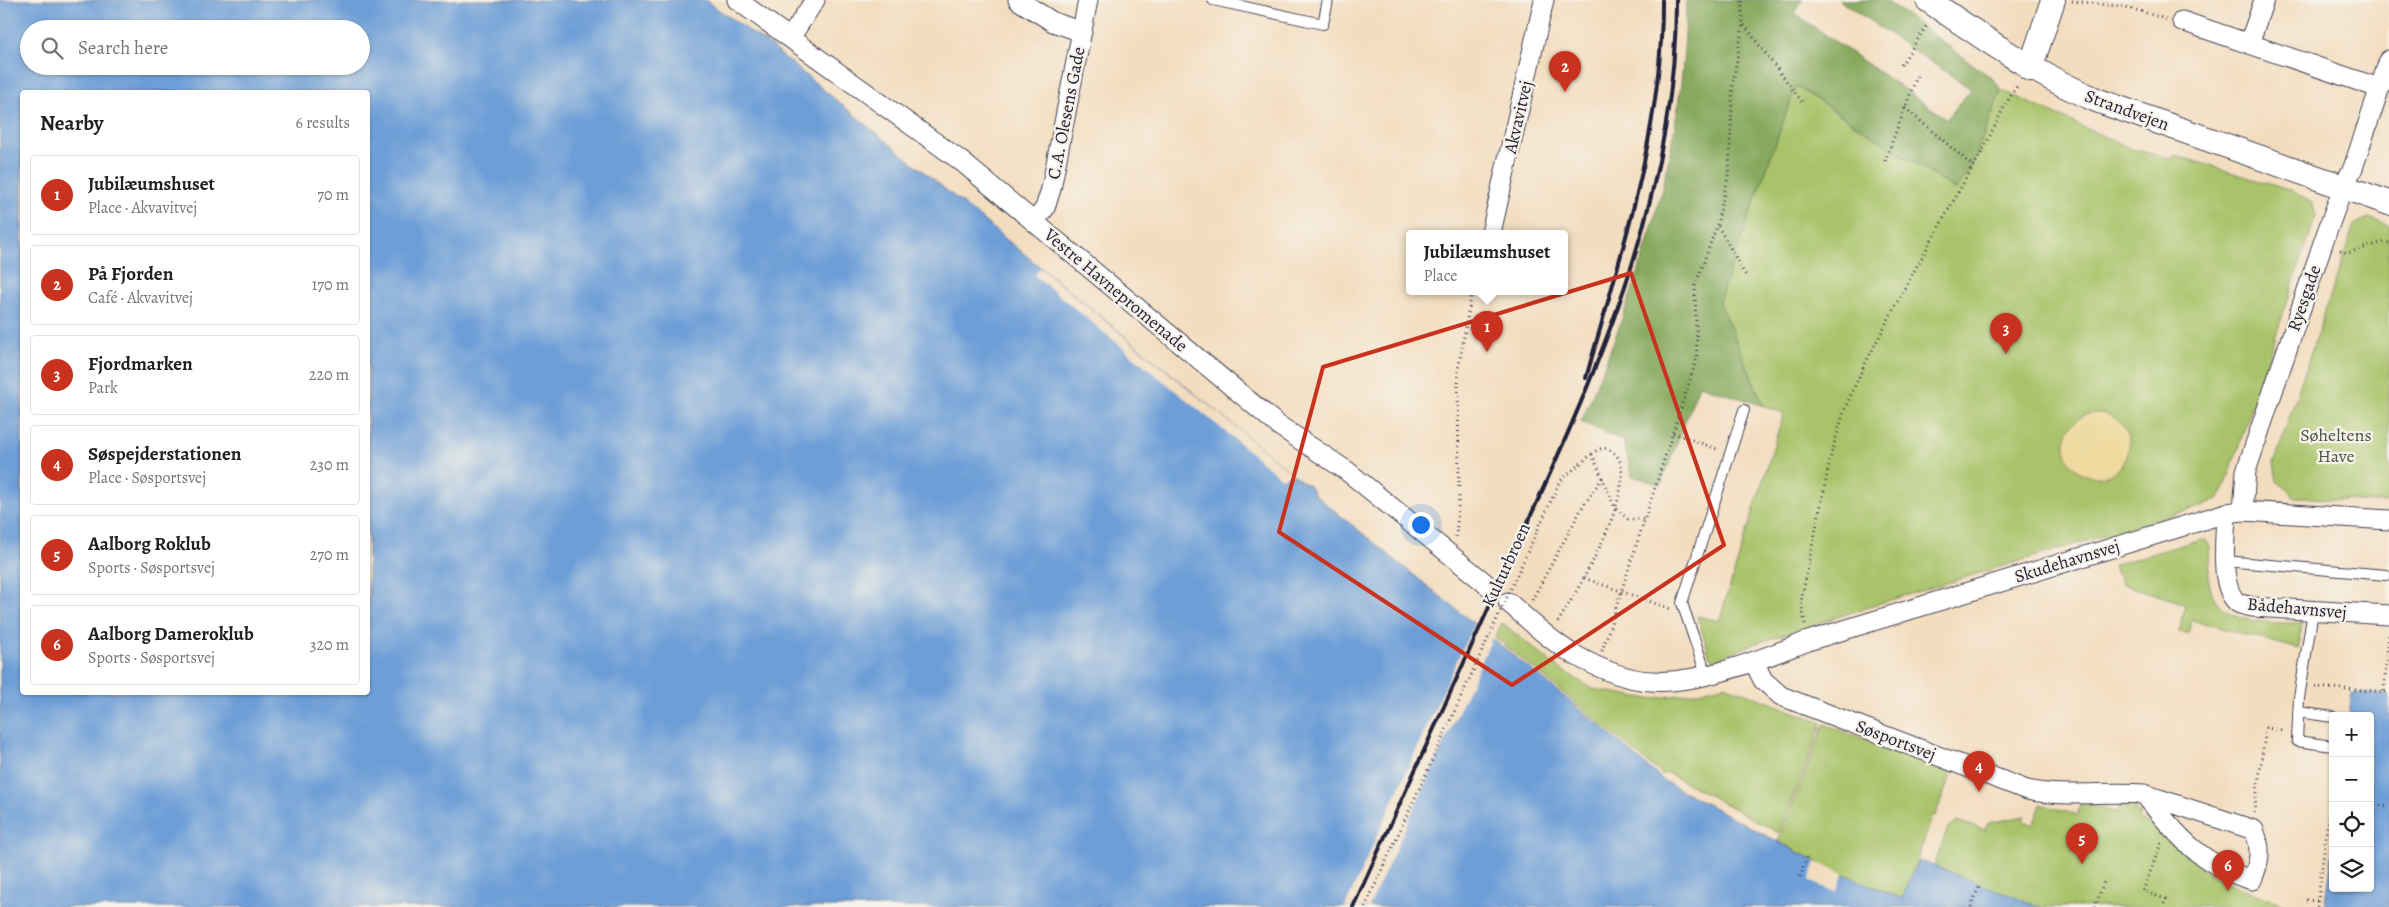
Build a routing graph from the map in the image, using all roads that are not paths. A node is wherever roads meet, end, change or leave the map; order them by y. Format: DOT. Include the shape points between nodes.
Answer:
graph roads {
  1 [pos="737,0"];
  2 [pos="815,0"];
  3 [pos="1018,0"];
  4 [pos="1088,0"];
  5 [pos="1213,0"];
  6 [pos="1328,0"];
  7 [pos="1544,0"];
  8 [pos="2053,0"];
  9 [pos="2264,0"];
  10 [pos="1933,4"];
  11 [pos="2182,21"];
  12 [pos="1082,32"];
  13 [pos="790,38"];
  14 [pos="2249,44"];
  15 [pos="2389,60"];
  16 [pos="2030,69"];
  17 [pos="2379,88"];
  18 [pos="2343,187"];
  19 [pos="2389,203"];
  20 [pos="1034,222"];
  21 [pos="1492,230"];
  22 [pos="1744,410"];
  23 [pos="2235,512"];
  24 [pos="2389,520"];
  25 [pos="2225,561"];
  26 [pos="2386,575"];
  27 [pos="1490,587"];
  28 [pos="1508,602"];
  29 [pos="2313,611"];
  30 [pos="2389,615"];
  31 [pos="1754,662"];
  32 [pos="1706,674"];
  33 [pos="2298,712"];
  34 [pos="2329,716"];
  35 [pos="2329,745"];
  36 [pos="2144,794"];
  1 -- 13 [label="street, Vestre Havnepromenade"];
  2 -- 13 [label="street"];
  3 -- 12 [label="street" via="1053,22"];
  4 -- 12 [label="street, C.A. Olesens Gade"];
  5 -- 6 [label="lane" via="1323,24"];
  7 -- 21 [label="street, Akvavitvej"];
  8 -- 16 [label="street"];
  9 -- 14 [label="street"];
  10 -- 16 [label="street, Strandvejen"];
  11 -- 14 [label="street"];
  12 -- 20 [label="street, C.A. Olesens Gade" via="1051,189 1045,208"];
  13 -- 20 [label="street, Vestre Havnepromenade" via="962,161"];
  14 -- 17 [label="street"];
  15 -- 17 [label="street, Ryesgade"];
  16 -- 18 [label="street, Strandvejen" via="2099,101"];
  17 -- 18 [label="street, Ryesgade" via="2353,168"];
  18 -- 19 [label="street, Strandvejen"];
  18 -- 23 [label="street, Ryesgade"];
  20 -- 27 [label="street, Vestre Havnepromenade" via="1278,425 1347,471"];
  22 -- 32 [label="lane" via="1682,604"];
  23 -- 24 [label="street, Skudehavnsvej"];
  23 -- 25 [label="street, Bådehavnsvej"];
  23 -- 31 [label="street, Skudehavnsvej" via="1808,641"];
  25 -- 26 [label="lane"];
  25 -- 29 [label="street, Bådehavnsvej" via="2228,589 2238,603"];
  28 -- 32 [label="street" via="1573,654 1623,676 1678,681"];
  29 -- 30 [label="street, Bådehavnsvej"];
  29 -- 33 [label="lane"];
  31 -- 32 [label="street"];
  31 -- 36 [label="street, Søsportsvej" via="1764,680 1781,696 2027,790 2048,794"];
  33 -- 34 [label="lane"];
  33 -- 35 [label="lane" via="2297,741"];
  36 -- 36 [label="street, Søsportsvej" via="2166,822 2206,860 2252,880 2260,861 2260,844 2254,830"];
}
